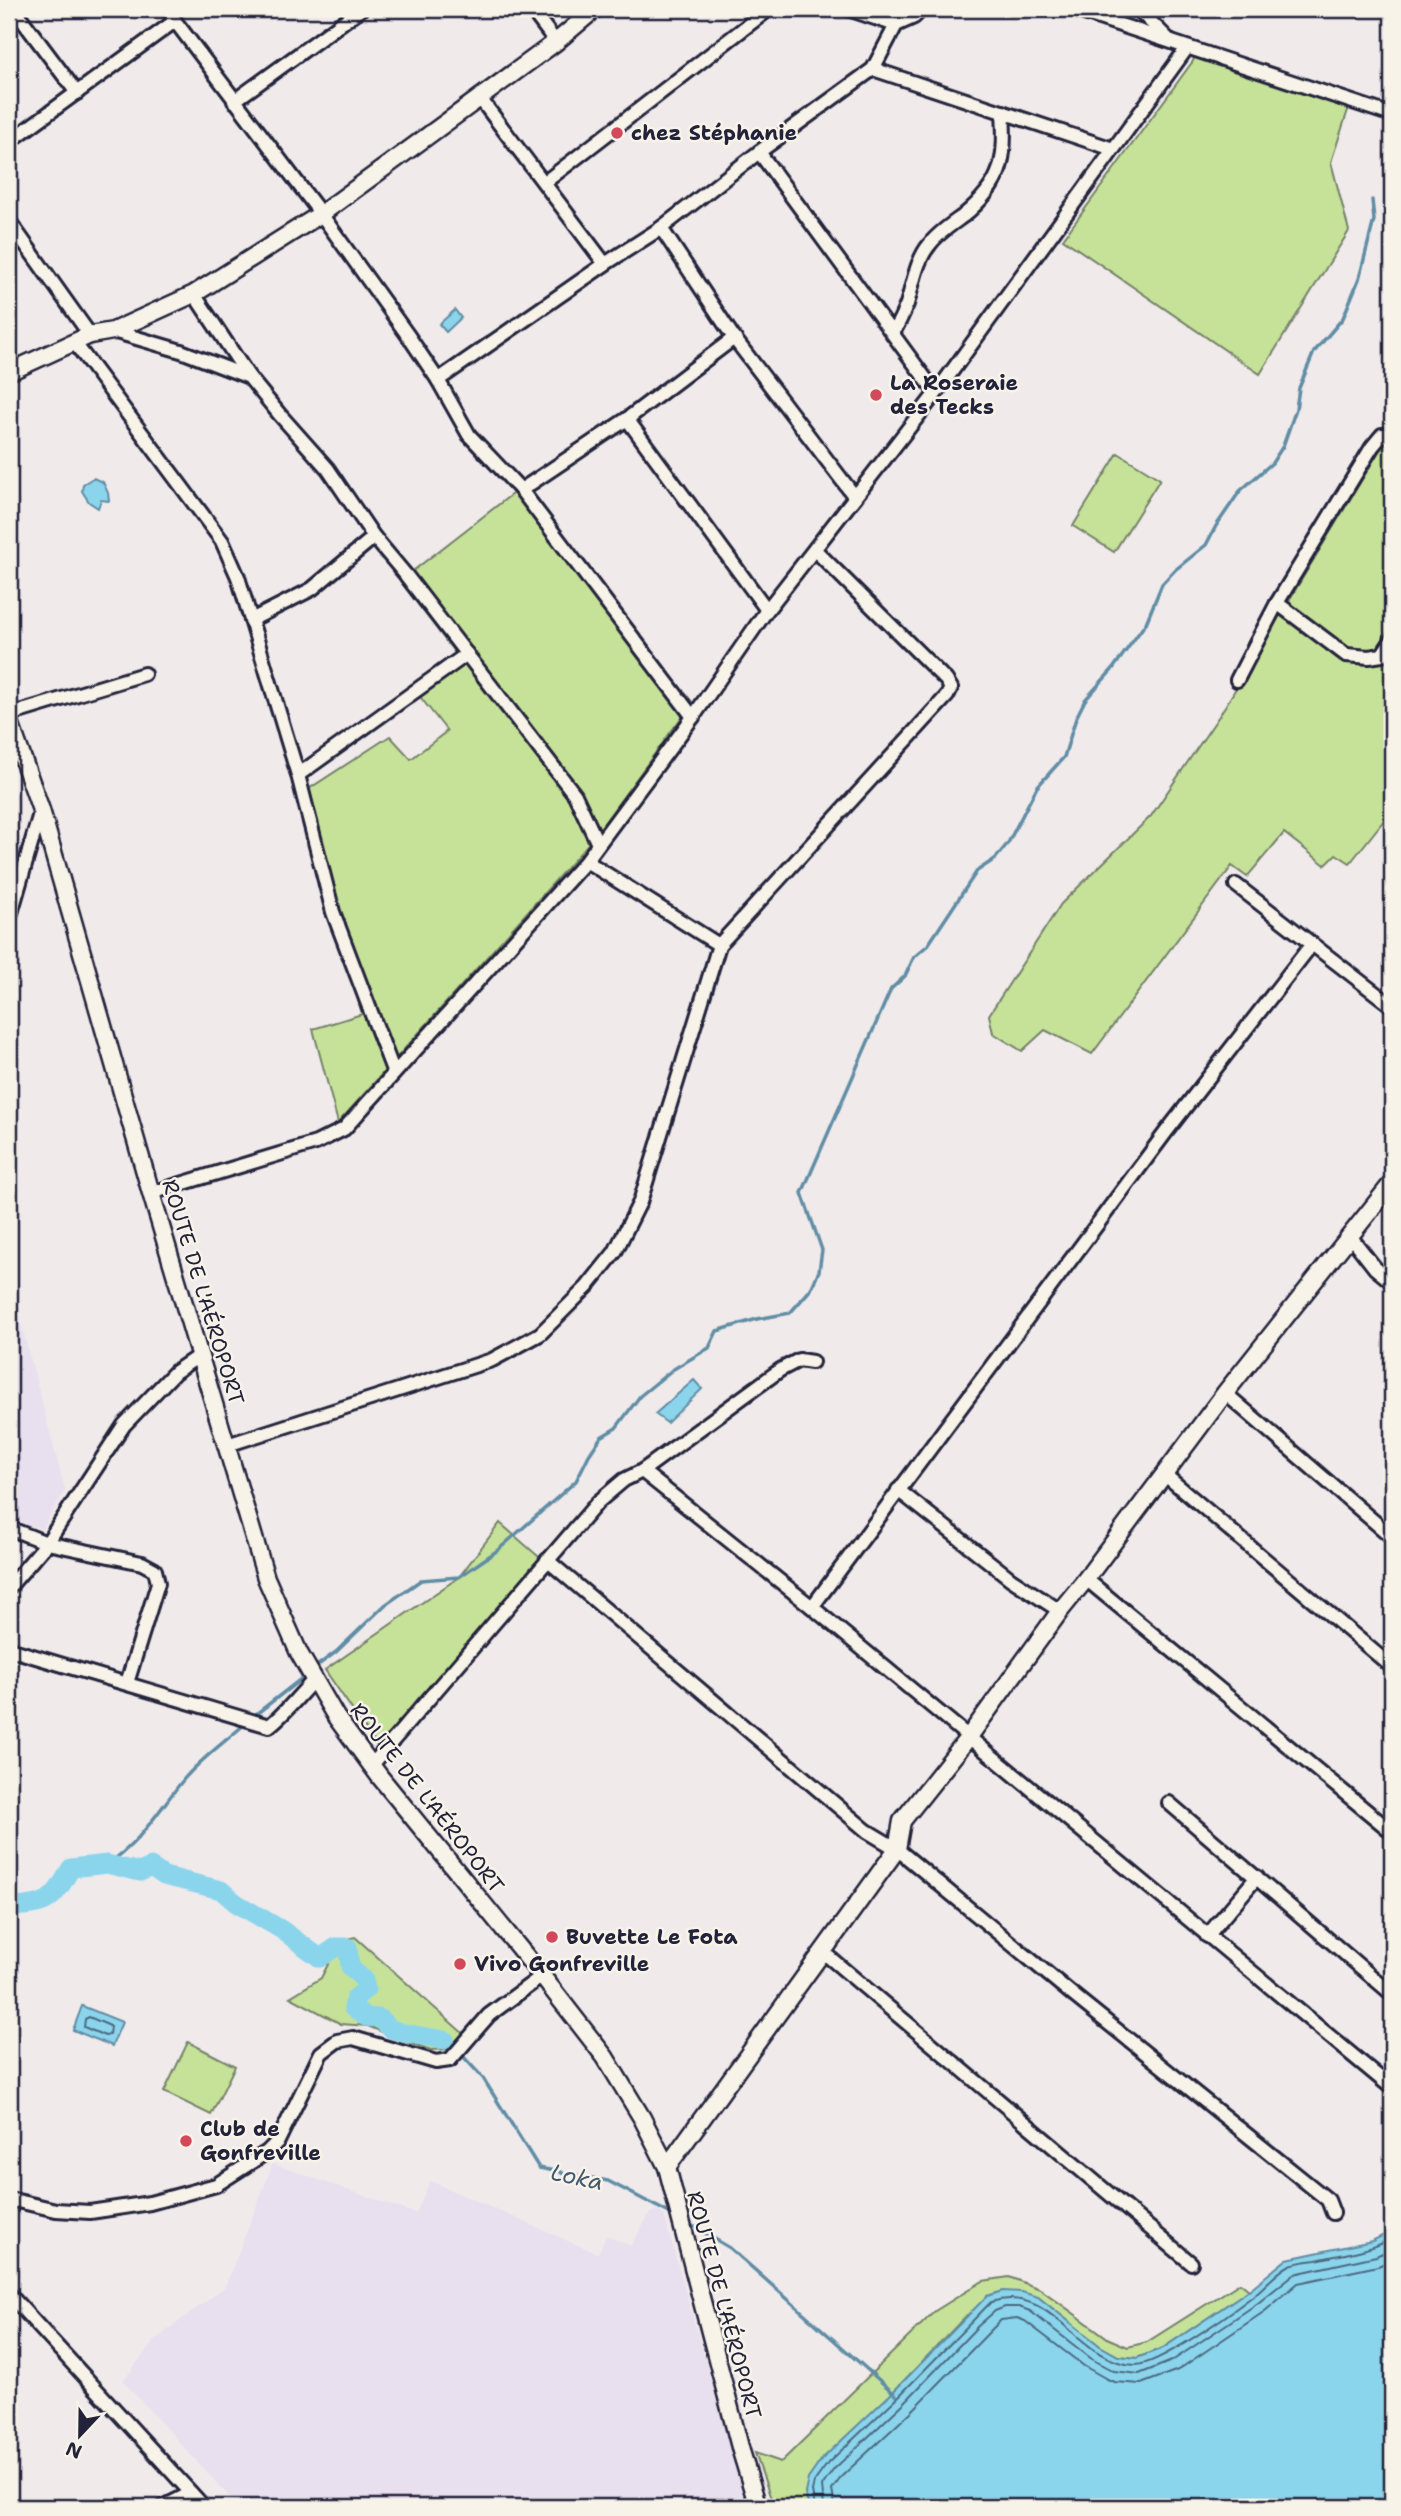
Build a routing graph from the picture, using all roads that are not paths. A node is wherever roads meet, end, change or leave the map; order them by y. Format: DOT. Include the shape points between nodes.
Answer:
graph roads {
  1 [pos="15,9"];
  2 [pos="168,9"];
  3 [pos="361,9"];
  4 [pos="531,9"];
  5 [pos="595,9"];
  6 [pos="769,9"];
  7 [pos="848,9"];
  8 [pos="922,9"];
  9 [pos="1138,9"];
  10 [pos="1081,10"];
  11 [pos="175,21"];
  12 [pos="896,25"];
  13 [pos="556,42"];
  14 [pos="1172,43"];
  15 [pos="1187,48"];
  16 [pos="873,69"];
  17 [pos="76,93"];
  18 [pos="479,97"];
  19 [pos="234,101"];
  20 [pos="1003,111"];
  21 [pos="1392,115"];
  22 [pos="9,142"];
  23 [pos="1113,149"];
  24 [pos="759,152"];
  25 [pos="545,182"];
  26 [pos="321,214"];
  27 [pos="9,221"];
  28 [pos="661,228"];
  29 [pos="605,264"];
  30 [pos="194,294"];
  31 [pos="113,331"];
  32 [pos="893,333"];
  33 [pos="90,335"];
  34 [pos="734,338"];
  35 [pos="74,342"];
  36 [pos="9,372"];
  37 [pos="249,377"];
  38 [pos="438,380"];
  39 [pos="936,393"];
  40 [pos="626,418"];
  41 [pos="1392,435"];
  42 [pos="521,490"];
  43 [pos="855,497"];
  44 [pos="374,537"];
  45 [pos="815,550"];
  46 [pos="1277,604"];
  47 [pos="767,610"];
  48 [pos="251,621"];
  49 [pos="1392,640"];
  50 [pos="467,654"];
  51 [pos="144,674"];
  52 [pos="1237,680"];
  53 [pos="9,715"];
  54 [pos="693,716"];
  55 [pos="9,720"];
  56 [pos="12,745"];
  57 [pos="298,775"];
  58 [pos="41,810"];
  59 [pos="598,844"];
  60 [pos="586,861"];
  61 [pos="1236,885"];
  62 [pos="9,920"];
  63 [pos="1312,944"];
  64 [pos="719,945"];
  65 [pos="1392,1006"];
  66 [pos="394,1073"];
  67 [pos="1392,1183"];
  68 [pos="151,1192"];
  69 [pos="1350,1236"];
  70 [pos="1392,1282"];
  71 [pos="200,1355"];
  72 [pos="812,1362"];
  73 [pos="1225,1392"];
  74 [pos="227,1445"];
  75 [pos="642,1471"];
  76 [pos="1164,1474"];
  77 [pos="898,1490"];
  78 [pos="9,1528"];
  79 [pos="1392,1537"];
  80 [pos="47,1543"];
  81 [pos="547,1560"];
  82 [pos="1087,1579"];
  83 [pos="9,1587"];
  84 [pos="811,1607"];
  85 [pos="1060,1611"];
  86 [pos="9,1649"];
  87 [pos="1392,1667"];
  88 [pos="314,1680"];
  89 [pos="127,1683"];
  90 [pos="968,1738"];
  91 [pos="371,1766"];
  92 [pos="1169,1803"];
  93 [pos="1392,1832"];
  94 [pos="897,1849"];
  95 [pos="1256,1877"];
  96 [pos="1207,1936"];
  97 [pos="824,1952"];
  98 [pos="542,1976"];
  99 [pos="1392,1994"];
  100 [pos="1392,2088"];
  101 [pos="667,2167"];
  102 [pos="9,2199"];
  103 [pos="1333,2213"];
  104 [pos="1191,2263"];
  105 [pos="9,2294"];
  106 [pos="191,2493"];
  107 [pos="163,2507"];
  108 [pos="204,2507"];
  109 [pos="758,2507"];
  1 -- 17 [label="street"];
  2 -- 11 [label="street"];
  3 -- 19 [label="street"];
  4 -- 13 [label="street"];
  5 -- 13 [label="main road"];
  6 -- 25 [label="street"];
  7 -- 12 [label="street"];
  8 -- 12 [label="street"];
  9 -- 14 [label="street"];
  10 -- 14 [label="street"];
  11 -- 17 [label="street"];
  11 -- 19 [label="street"];
  12 -- 16 [label="street"];
  13 -- 18 [label="main road"];
  14 -- 15 [label="street"];
  15 -- 21 [label="street"];
  15 -- 23 [label="street"];
  16 -- 20 [label="street"];
  16 -- 24 [label="street"];
  17 -- 22 [label="street"];
  18 -- 25 [label="street"];
  18 -- 26 [label="main road"];
  19 -- 26 [label="street"];
  20 -- 23 [label="street"];
  20 -- 32 [label="street" via="1003,161 991,189 930,243"];
  23 -- 39 [label="street"];
  24 -- 28 [label="street"];
  24 -- 32 [label="street"];
  25 -- 29 [label="street"];
  26 -- 30 [label="main road"];
  26 -- 38 [label="street"];
  27 -- 33 [label="street"];
  28 -- 29 [label="street"];
  28 -- 34 [label="street"];
  29 -- 38 [label="street"];
  30 -- 31 [label="main road"];
  30 -- 37 [label="street"];
  31 -- 33 [label="main road"];
  31 -- 37 [label="street"];
  32 -- 39 [label="street"];
  33 -- 35 [label="main road"];
  34 -- 40 [label="street"];
  34 -- 43 [label="street"];
  35 -- 36 [label="main road"];
  35 -- 48 [label="street" via="222,541"];
  37 -- 44 [label="street" via="328,469"];
  38 -- 42 [label="street" via="469,435"];
  39 -- 43 [label="street"];
  40 -- 42 [label="street"];
  40 -- 47 [label="street"];
  41 -- 46 [label="street" via="1382,435 1372,447"];
  42 -- 54 [label="street"];
  43 -- 45 [label="street"];
  44 -- 48 [label="street" via="312,589"];
  44 -- 50 [label="street"];
  45 -- 47 [label="street"];
  45 -- 64 [label="street" via="951,688"];
  46 -- 49 [label="street" via="1346,655 1382,655"];
  46 -- 52 [label="street"];
  47 -- 54 [label="street"];
  48 -- 57 [label="street"];
  50 -- 57 [label="street"];
  50 -- 59 [label="street" via="575,795"];
  51 -- 53 [label="street"];
  54 -- 59 [label="street"];
  55 -- 56 [label="main road, ROUTE DE L'AÉROPORT"];
  56 -- 58 [label="main road, ROUTE DE L'AÉROPORT"];
  57 -- 66 [label="street" via="333,912"];
  58 -- 62 [label="street"];
  58 -- 68 [label="main road, ROUTE DE L'AÉROPORT"];
  59 -- 60 [label="street"];
  60 -- 64 [label="street"];
  60 -- 66 [label="street"];
  61 -- 63 [label="street"];
  63 -- 65 [label="street"];
  63 -- 77 [label="street"];
  64 -- 74 [label="street" via="640,1202 615,1252 587,1287 540,1334 492,1360"];
  66 -- 68 [label="street" via="344,1129 316,1143"];
  67 -- 69 [label="main road"];
  68 -- 71 [label="main road, ROUTE DE L'AÉROPORT"];
  69 -- 70 [label="street"];
  69 -- 73 [label="main road"];
  71 -- 74 [label="main road, ROUTE DE L'AÉROPORT"];
  71 -- 80 [label="street" via="175,1372 124,1425"];
  72 -- 75 [label="street" via="799,1360 780,1370"];
  73 -- 76 [label="main road"];
  73 -- 79 [label="street"];
  74 -- 88 [label="main road, ROUTE DE L'AÉROPORT" via="266,1578"];
  75 -- 81 [label="street" via="598,1502"];
  75 -- 84 [label="street"];
  76 -- 82 [label="main road"];
  76 -- 87 [label="street"];
  77 -- 84 [label="street"];
  77 -- 85 [label="street" via="1011,1579"];
  78 -- 80 [label="street"];
  80 -- 83 [label="street"];
  80 -- 89 [label="street" via="142,1563 155,1570 158,1583"];
  81 -- 91 [label="street"];
  81 -- 94 [label="street" via="867,1831"];
  82 -- 85 [label="main road"];
  82 -- 93 [label="street"];
  84 -- 90 [label="street"];
  85 -- 90 [label="main road"];
  86 -- 89 [label="street"];
  88 -- 89 [label="street" via="269,1726"];
  88 -- 91 [label="main road, ROUTE DE L'AÉROPORT"];
  90 -- 94 [label="main road" via="902,1821"];
  90 -- 96 [label="street"];
  91 -- 98 [label="main road, ROUTE DE L'AÉROPORT"];
  92 -- 95 [label="street"];
  94 -- 97 [label="main road"];
  94 -- 103 [label="street" via="1328,2200"];
  95 -- 96 [label="street"];
  95 -- 99 [label="street"];
  96 -- 100 [label="street"];
  97 -- 101 [label="main road"];
  97 -- 104 [label="street"];
  98 -- 101 [label="main road, ROUTE DE L'AÉROPORT" via="605,2057"];
  98 -- 102 [label="street" via="489,2015 450,2060 436,2062 353,2038 337,2041 321,2053 278,2141 216,2185 119,2210 90,2212 55,2210"];
  101 -- 109 [label="main road, ROUTE DE L'AÉROPORT"];
  105 -- 106 [label="street"];
  106 -- 107 [label="street"];
  106 -- 108 [label="street"];
}
